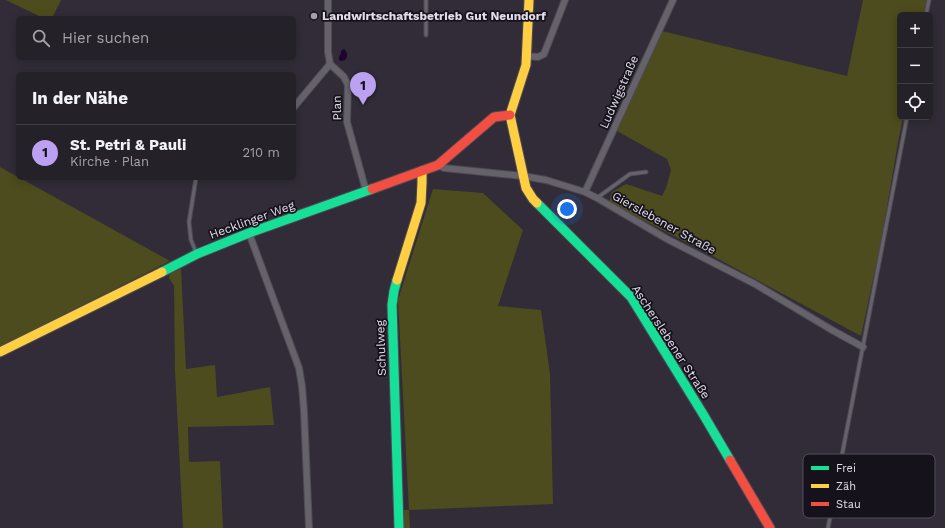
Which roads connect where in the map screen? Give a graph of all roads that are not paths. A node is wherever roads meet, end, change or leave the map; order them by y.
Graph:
1 (426, 0) edge
2 (528, 0) edge
3 (566, 0) edge
4 (673, 0) edge
5 (929, 0) edge
6 (329, 1) edge
7 (927, 12) edge
8 (426, 35) dead end
9 (526, 56) junction
10 (330, 64) junction
11 (296, 105) edge
12 (510, 115) junction
13 (906, 120) edge
14 (438, 165) junction
15 (422, 171) junction
16 (646, 172) dead end
17 (523, 176) junction
18 (196, 180) edge
19 (366, 191) junction
20 (585, 192) junction
21 (597, 198) junction
22 (249, 233) junction
23 (197, 254) junction
24 (863, 347) junction
25 (0, 352) edge
26 (842, 454) edge
27 (830, 518) edge
28 (309, 528) edge
29 (399, 528) edge
30 (770, 528) edge
31 (828, 528) edge

1 - 8 lane
2 - 9 street
3 - 9 street
4 - 20 street, Ludwigstraße
5 - 7 lane
6 - 10 street
9 - 12 street
10 - 11 street
10 - 19 street, Plan
12 - 14 street, Hecklinger Weg
12 - 17 street, Ascherslebener Straße
13 - 24 lane
14 - 15 street, Hecklinger Weg
14 - 17 street, Gierslebener Straße
15 - 19 street, Hecklinger Weg
15 - 29 street, Schulweg
16 - 21 lane
17 - 20 street, Gierslebener Straße
17 - 30 street, Ascherslebener Straße
18 - 23 lane
19 - 22 street, Hecklinger Weg
20 - 21 street, Gierslebener Straße
21 - 24 street, Gierslebener Straße
22 - 23 street, Hecklinger Weg
22 - 28 street
23 - 25 street, Hecklinger Weg
24 - 26 lane
27 - 31 lane

